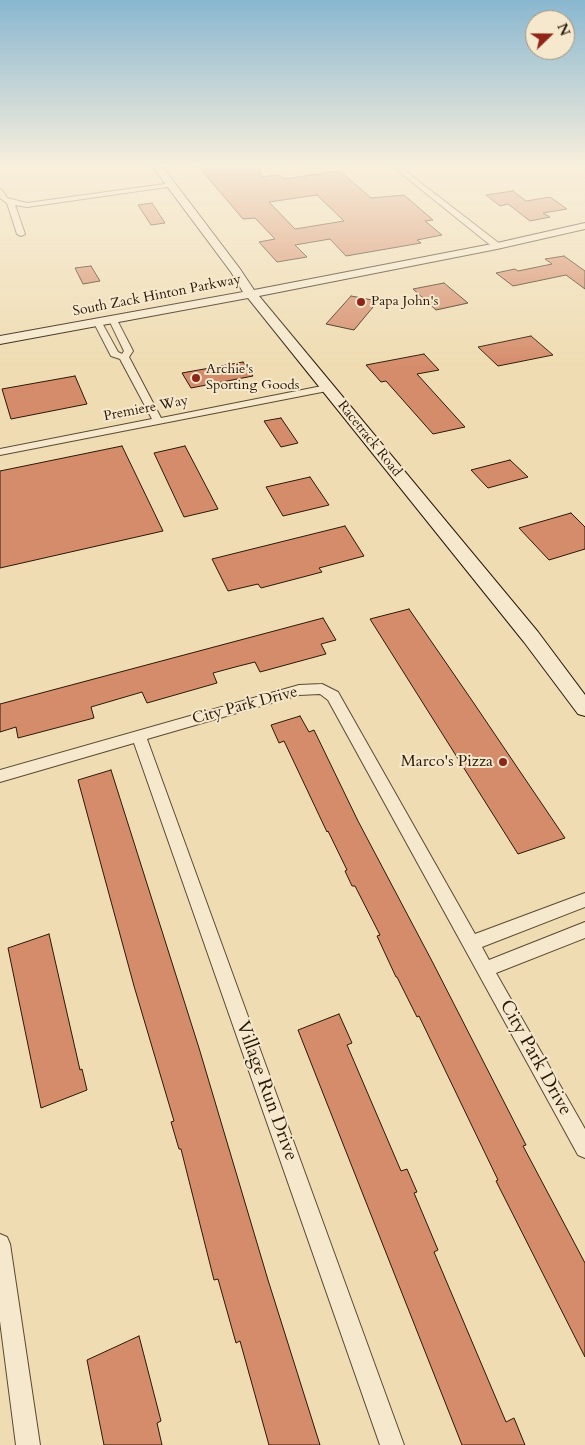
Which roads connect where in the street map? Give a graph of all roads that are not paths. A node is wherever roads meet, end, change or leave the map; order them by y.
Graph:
1 (208, 233) edge
2 (481, 233) edge
3 (552, 233) edge
4 (497, 246) junction
5 (236, 271) junction
6 (316, 280) junction
7 (250, 293) junction
8 (166, 310) junction
9 (265, 311) junction
10 (113, 320) junction
11 (276, 325) junction
12 (101, 327) junction
13 (0, 340) edge
14 (124, 357) junction
15 (327, 388) junction
16 (158, 421) junction
17 (0, 452) edge
18 (585, 709) edge
19 (140, 736) junction
20 (0, 776) edge
21 (585, 900) edge
22 (585, 930) edge
23 (471, 943) junction
24 (485, 969) junction
25 (585, 1148) edge
26 (0, 1244) edge
27 (28, 1445) edge
28 (392, 1445) edge

1 - 5 street, Racetrack Road
2 - 4 street
3 - 4 street, South Zack Hinton Parkway
4 - 6 street, South Zack Hinton Parkway
5 - 6 street
5 - 7 street, Racetrack Road
6 - 7 street, South Zack Hinton Parkway
6 - 11 street
7 - 8 street, South Zack Hinton Parkway
7 - 9 street, Racetrack Road
8 - 9 street
8 - 10 street, South Zack Hinton Parkway
9 - 11 street, Racetrack Road
10 - 12 street, South Zack Hinton Parkway
10 - 14 street
11 - 15 street, Racetrack Road
12 - 13 street, South Zack Hinton Parkway
12 - 14 street
14 - 16 street
15 - 16 street, Premiere Way
15 - 18 street, Racetrack Road
16 - 17 street, Premiere Way
19 - 20 street, City Park Drive
19 - 23 street, City Park Drive
19 - 28 street, Village Run Drive
21 - 23 street
22 - 24 street
23 - 24 street, City Park Drive
24 - 25 street, City Park Drive
26 - 27 street

